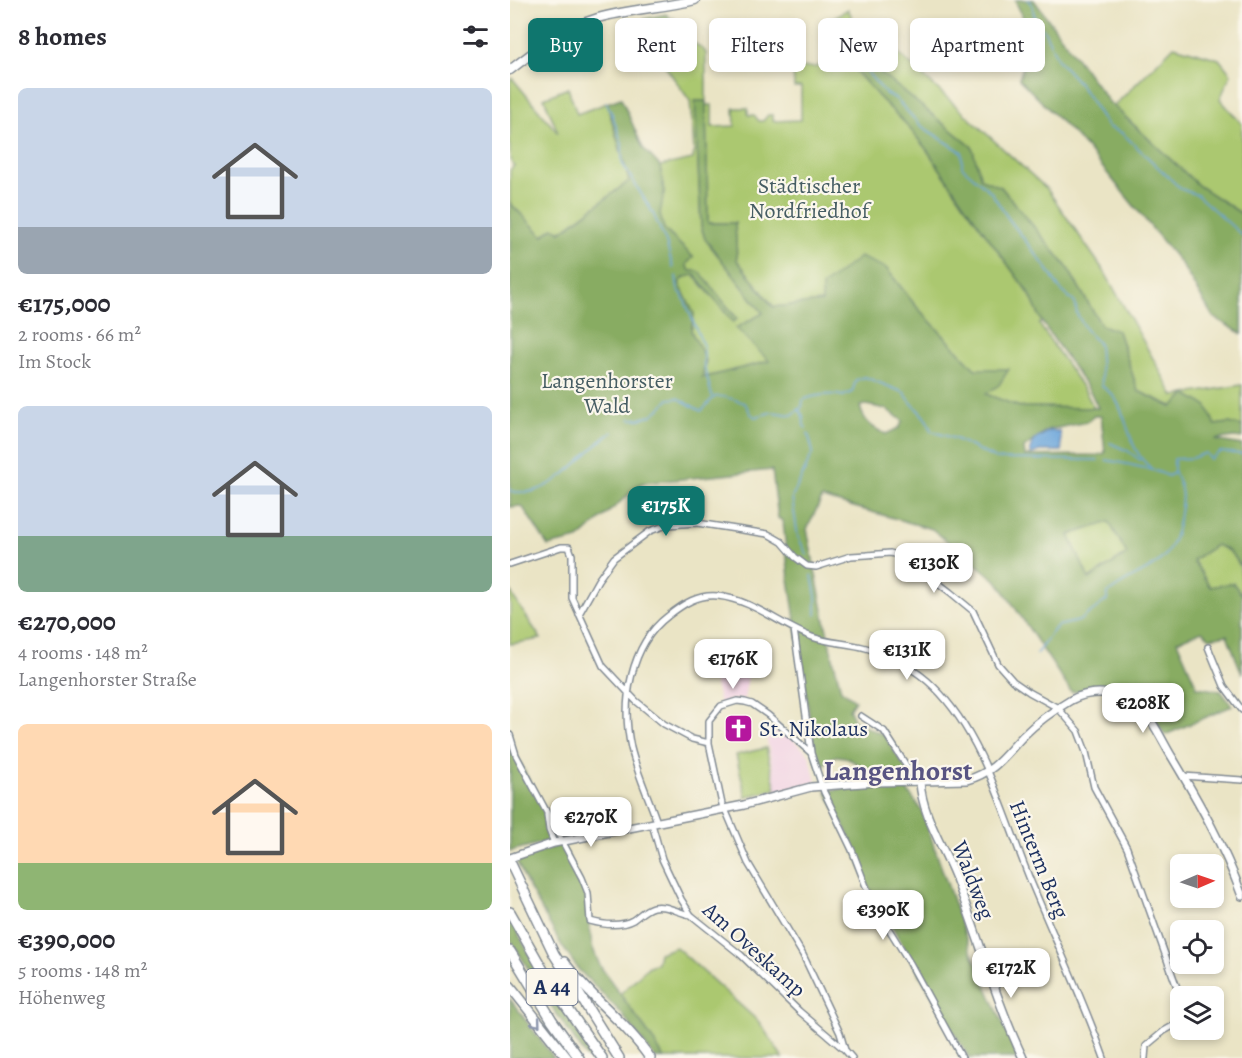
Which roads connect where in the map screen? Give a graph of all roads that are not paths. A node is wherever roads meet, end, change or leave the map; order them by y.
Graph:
1 (695, 0) edge
2 (510, 70) edge
3 (510, 564) edge
4 (579, 614) junction
5 (796, 630) junction
6 (1208, 647) dead end
7 (629, 694) junction
8 (1058, 708) junction
9 (1242, 710) edge
10 (861, 716) dead end
11 (510, 735) edge
12 (709, 743) junction
13 (811, 753) junction
14 (987, 772) junction
15 (1183, 776) junction
16 (1242, 780) edge
17 (916, 782) junction
18 (822, 785) junction
19 (724, 809) junction
20 (546, 811) junction
21 (654, 823) junction
22 (563, 841) junction
23 (554, 843) junction
24 (512, 859) edge
25 (1242, 896) edge
26 (510, 912) edge
27 (691, 915) junction
28 (549, 941) junction
29 (510, 951) edge
30 (510, 986) edge
31 (1176, 986) edge
32 (1170, 1028) edge
33 (845, 1050) junction
34 (567, 1058) edge
35 (579, 1058) edge
36 (602, 1058) edge
37 (619, 1058) edge
38 (650, 1058) edge
39 (852, 1058) edge
40 (962, 1058) edge
41 (1023, 1058) edge
42 (1104, 1058) edge
43 (1145, 1058) edge

1 - 2 main road
3 - 4 street
4 - 7 street
4 - 8 street
5 - 7 street, Am Oveskamp
5 - 13 street
5 - 14 street, Hinterm Berg
6 - 9 street
7 - 12 street
7 - 21 street, Am Oveskamp
8 - 14 street
8 - 15 street
8 - 31 street
10 - 17 street
11 - 20 street
12 - 13 street
12 - 19 street
13 - 18 street
14 - 17 street
14 - 42 street, Hinterm Berg
15 - 16 street
15 - 25 street
17 - 18 street
17 - 41 street, Waldweg
18 - 19 street
18 - 40 street
19 - 21 street
19 - 33 street
20 - 22 street
20 - 23 street
21 - 22 street
21 - 27 street, Am Oveskamp
22 - 23 street
22 - 27 street
23 - 24 street
24 - 28 highway
26 - 36 highway, A 44
27 - 33 street, Am Oveskamp
28 - 37 highway
28 - 38 highway
29 - 35 highway, A 44
30 -> 34 highway
32 - 43 street
33 - 39 street

